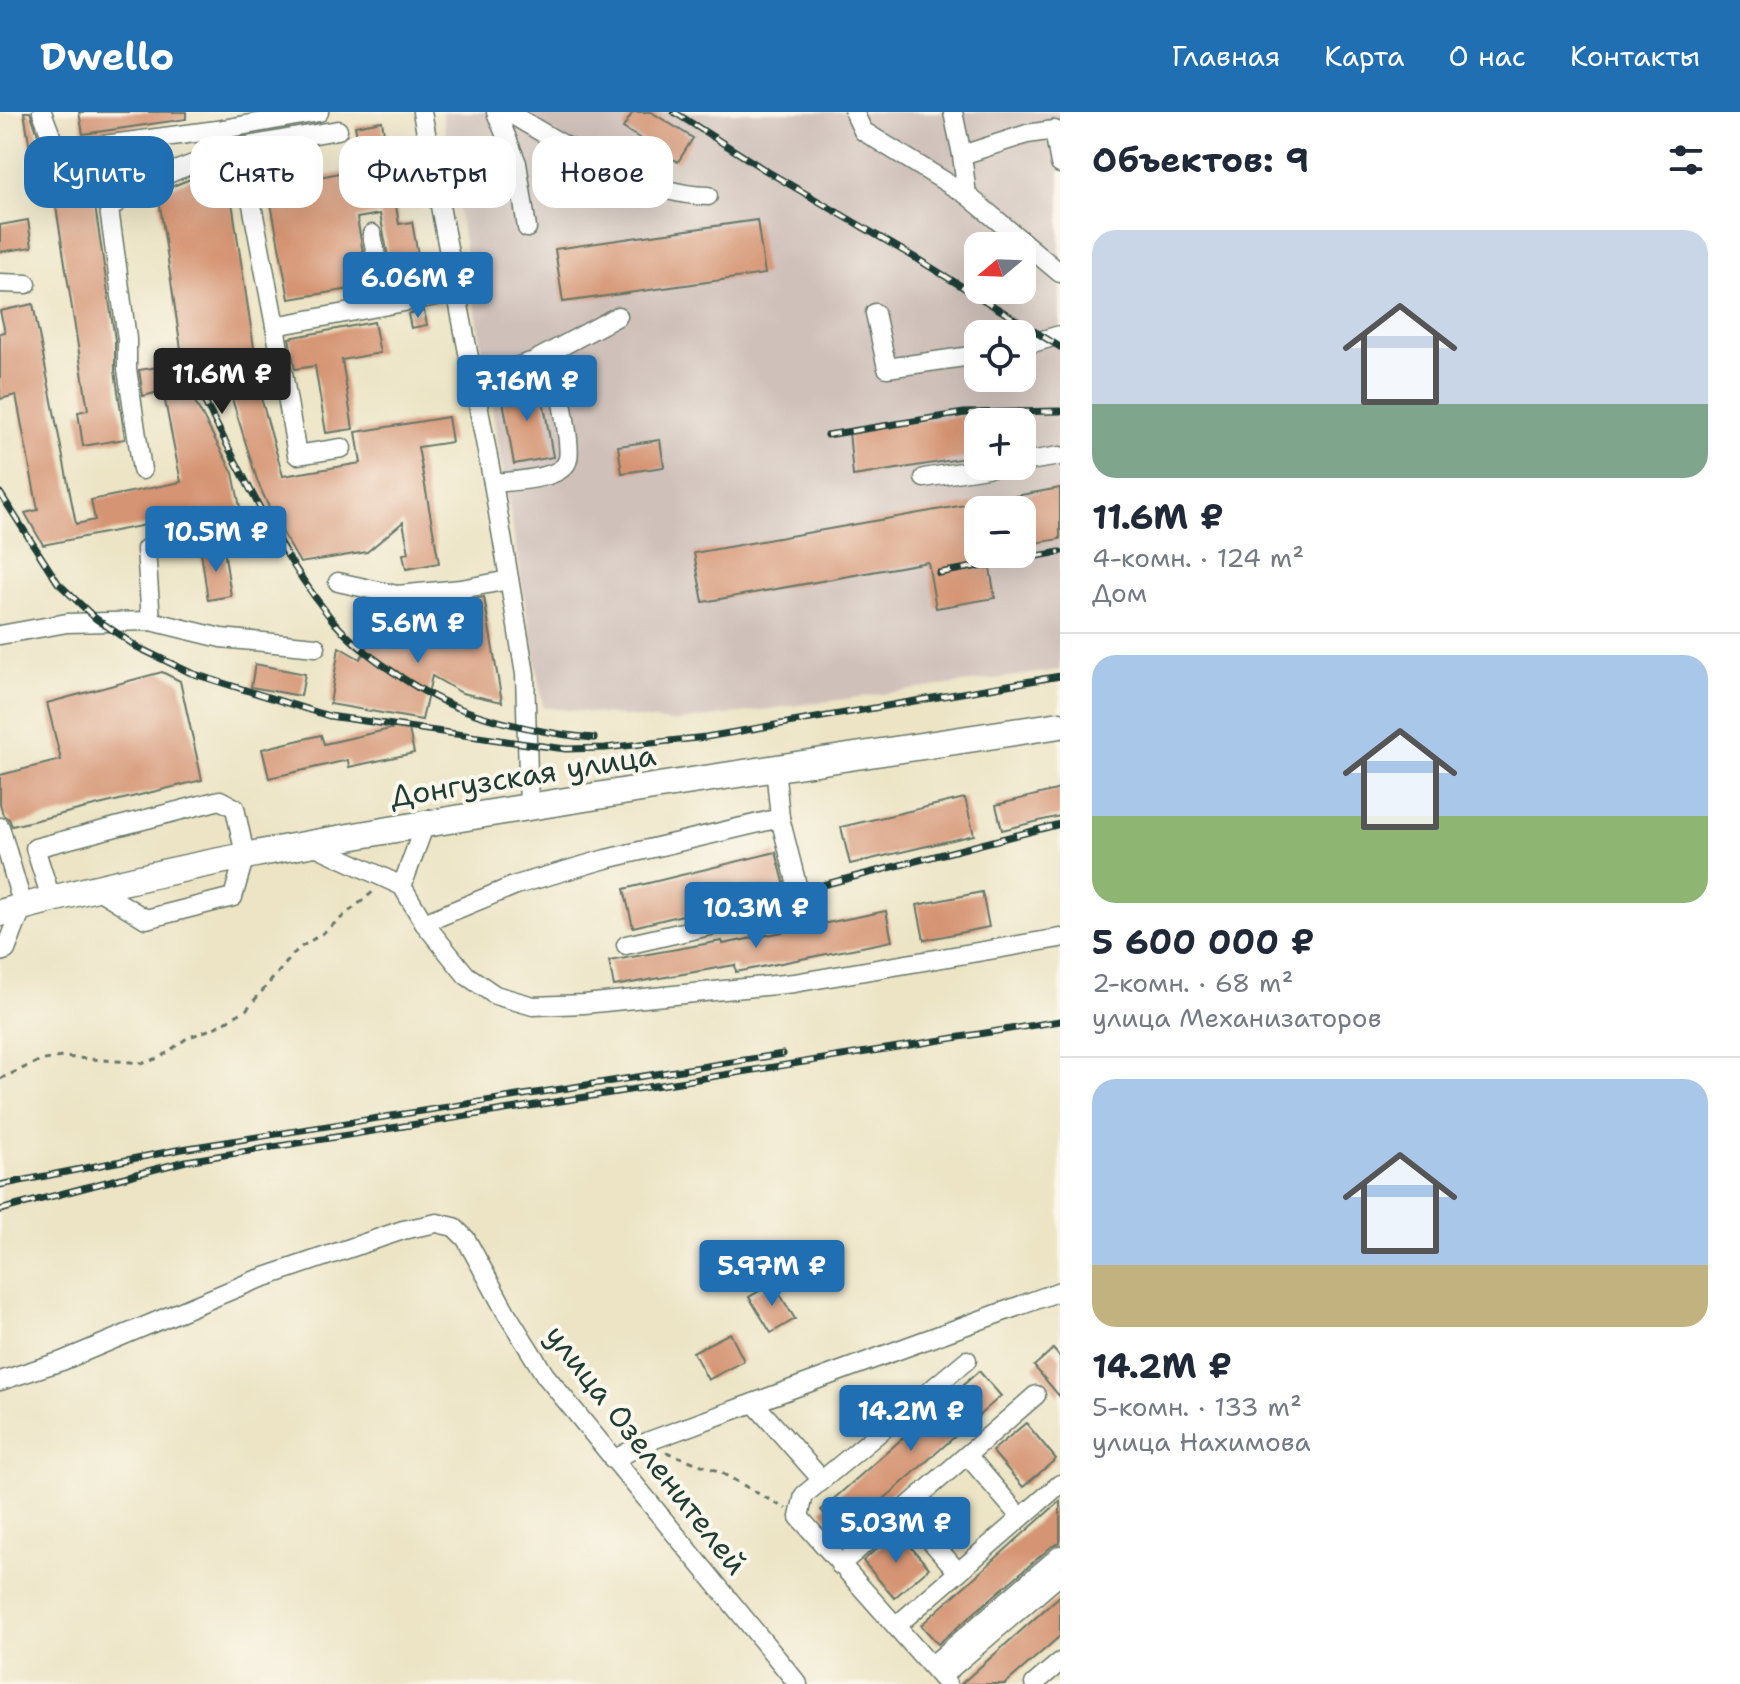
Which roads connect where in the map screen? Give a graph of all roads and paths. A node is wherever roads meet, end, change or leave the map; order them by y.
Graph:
1 (42, 112) edge
2 (319, 112) edge
3 (422, 112) edge
4 (496, 112) edge
5 (508, 112) edge
6 (854, 112) edge
7 (953, 112) edge
8 (338, 130) dead end
9 (1057, 131) edge
10 (304, 136) edge
11 (962, 155) junction
12 (1060, 164) edge
13 (190, 166) edge
14 (967, 195) junction
15 (708, 196) dead end
16 (253, 208) edge
17 (527, 228) dead end
18 (372, 234) dead end
19 (1060, 273) edge
20 (0, 283) edge
21 (27, 284) dead end
22 (458, 292) junction
23 (385, 305) junction
24 (875, 313) dead end
25 (618, 316) dead end
26 (275, 326) junction
27 (1060, 335) edge
28 (1036, 342) edge
29 (964, 357) edge
30 (473, 380) junction
31 (561, 395) dead end
32 (342, 448) dead end
33 (1060, 456) edge
34 (1036, 460) edge
35 (142, 470) dead end
36 (964, 472) edge
37 (924, 478) dead end
38 (493, 483) junction
39 (146, 549) dead end
40 (509, 580) junction
41 (338, 582) dead end
42 (151, 621) junction
43 (0, 635) edge
44 (316, 647) dead end
45 (1060, 725) edge
46 (775, 767) junction
47 (529, 807) junction
48 (780, 818) junction
49 (425, 824) junction
50 (0, 827) edge
51 (311, 844) junction
52 (245, 855) junction
53 (402, 886) junction
54 (95, 888) junction
55 (51, 898) junction
56 (11, 910) edge
57 (424, 923) junction
58 (1060, 938) edge
59 (626, 945) dead end
60 (0, 952) edge
61 (0, 1079) edge
62 (1060, 1291) edge
63 (967, 1360) dead end
64 (0, 1381) edge
65 (1036, 1395) dead end
66 (754, 1403) junction
67 (649, 1441) junction
68 (967, 1455) junction
69 (613, 1460) junction
70 (822, 1480) junction
71 (1060, 1484) edge
72 (904, 1510) junction
73 (799, 1517) junction
74 (1021, 1518) junction
75 (1060, 1555) edge
76 (840, 1565) junction
77 (958, 1572) junction
78 (1060, 1575) edge
79 (896, 1626) junction
80 (940, 1676) edge
81 (798, 1684) edge

1 - 2 street
3 - 22 street
4 - 17 street
5 - 15 street
6 - 14 street
7 - 11 street
8 - 10 street
9 - 11 street
9 - 12 street
11 - 14 street
13 - 35 street
14 - 19 street
16 - 26 street
18 - 23 street
20 - 21 street
22 - 23 street
22 - 30 street
23 - 26 street
24 - 29 street
25 - 30 street
26 - 32 street
27 - 28 street
30 - 38 street
31 - 38 street
33 - 34 street
36 - 37 street
38 - 40 street
39 - 42 street
40 - 41 street
40 - 47 street
42 - 43 street
42 - 44 street
45 - 46 highway, Донгузская улица
46 - 47 highway, Донгузская улица
46 - 48 street
47 - 49 highway, Донгузская улица
48 - 57 street
48 - 59 street
49 - 51 highway, Донгузская улица
49 - 53 street
50 - 56 street
51 - 52 highway, Донгузская улица
51 - 53 street
52 - 54 highway, Донгузская улица
52 - 54 street
52 - 55 street
53 - 57 street
53 - 61 path
54 - 55 highway, Донгузская улица
55 - 56 highway, Донгузская улица
56 - 60 street
57 - 58 street
62 - 66 street
63 - 70 street
64 - 69 street, улица Озеленителей
65 - 68 street
66 - 67 street
66 - 70 street
67 - 69 street
67 - 73 path
68 - 72 street
68 - 74 street
69 - 81 street, улица Озеленителей
70 - 73 street
71 - 74 street
72 - 76 street
72 - 77 street
73 - 76 street
74 - 77 street
75 - 80 street
76 - 79 street
77 - 79 street
78 - 80 street
79 - 80 street

